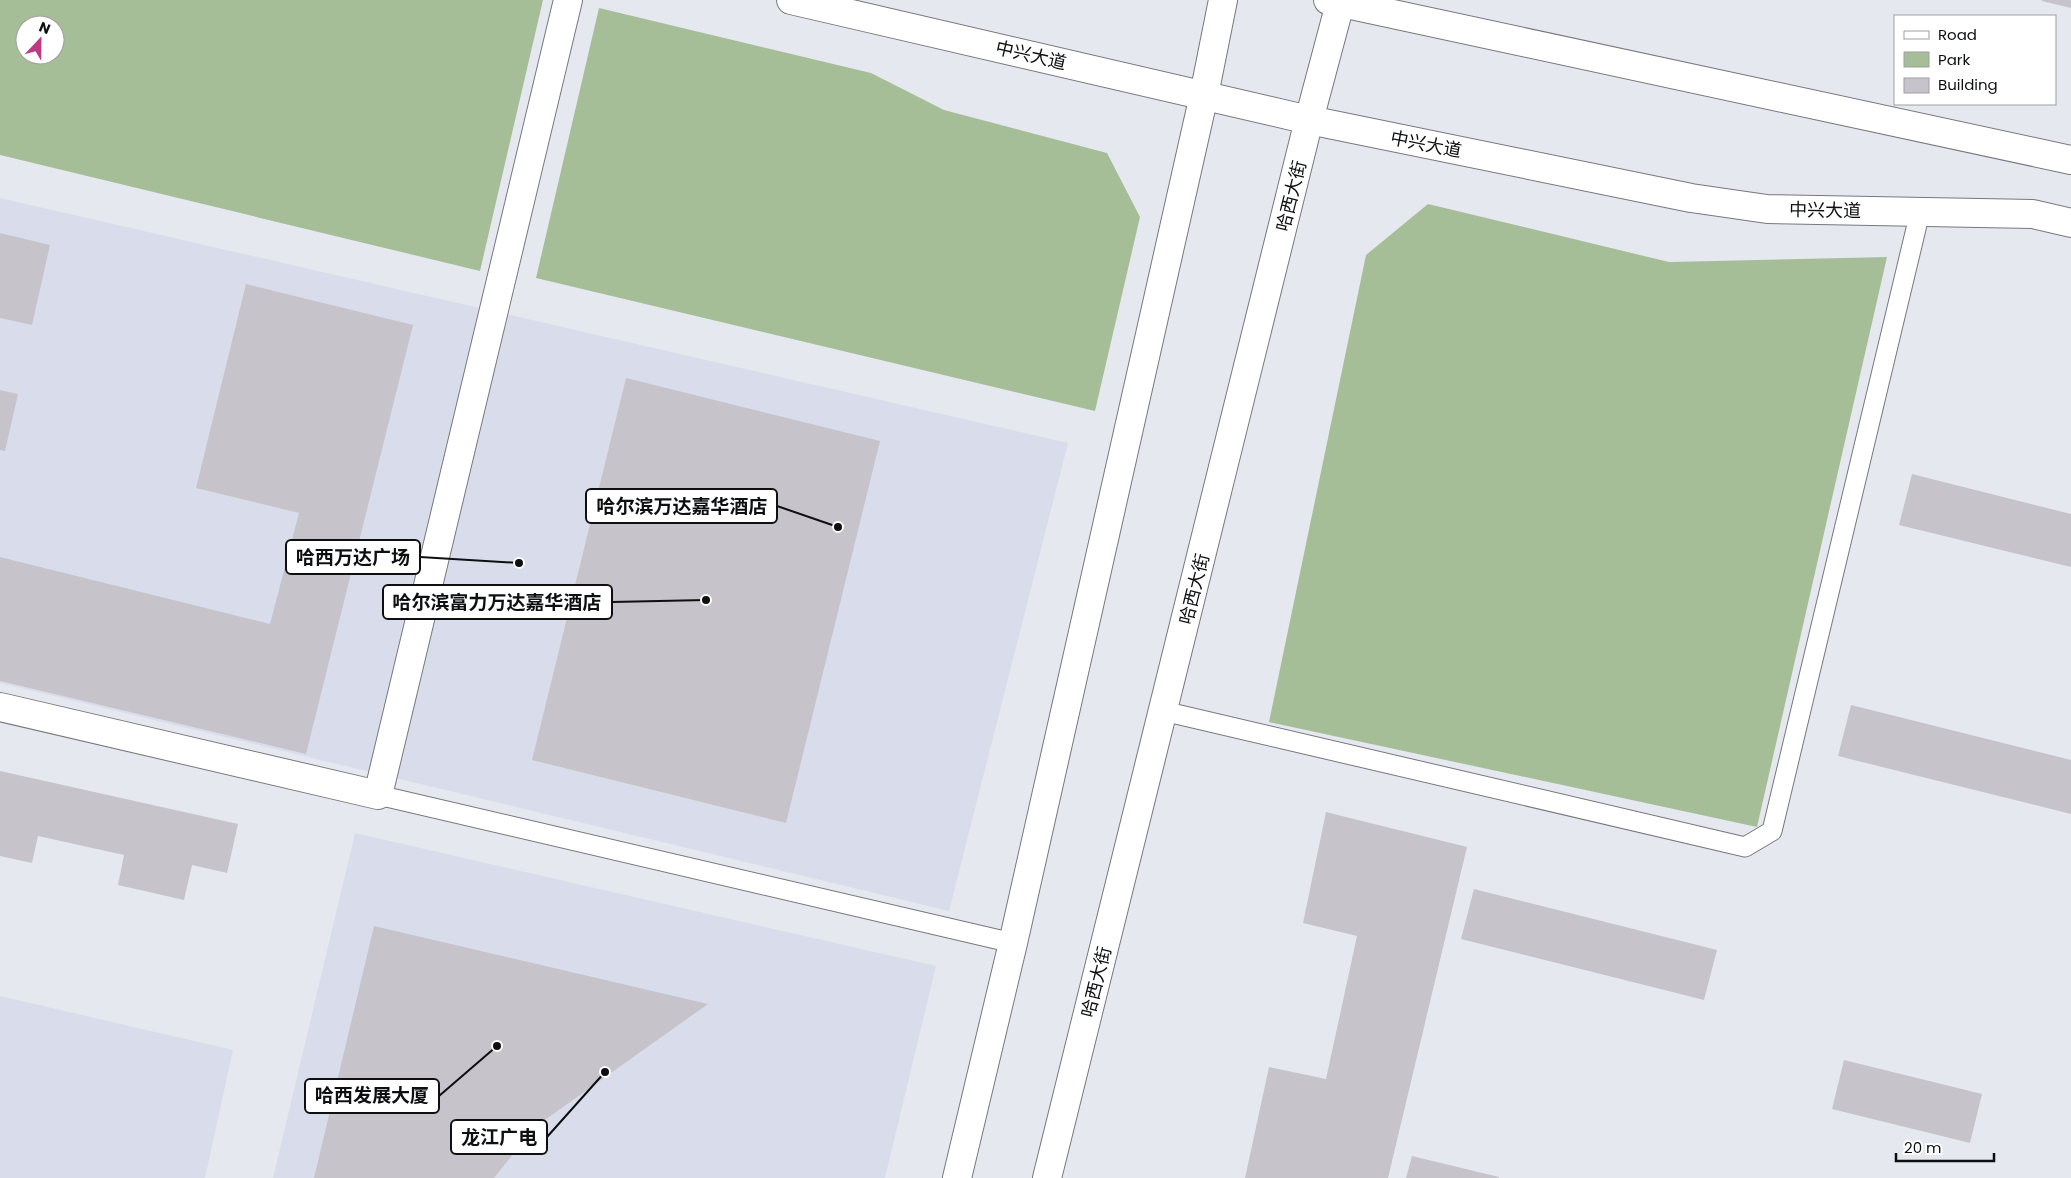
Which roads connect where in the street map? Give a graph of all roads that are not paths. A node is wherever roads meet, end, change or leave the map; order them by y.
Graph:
1 (568, 0) edge
2 (791, 0) edge
3 (1223, 0) edge
4 (1337, 1) edge
5 (1204, 95) junction
6 (1310, 120) junction
7 (2071, 160) edge
8 (1920, 212) junction
9 (2071, 223) edge
10 (0, 707) edge
11 (1163, 711) junction
12 (378, 795) junction
13 (1013, 943) junction
14 (957, 1178) edge
15 (1047, 1178) edge

1 - 12 main road
2 - 5 main road, 中兴大道
3 - 5 main road
4 - 6 main road, 哈西大街
4 - 7 main road
5 - 6 main road, 中兴大道
5 - 13 main road
6 - 8 main road, 中兴大道
6 - 11 main road, 哈西大街
8 - 9 main road, 中兴大道
8 - 11 lane
10 - 12 main road
11 - 15 main road, 哈西大街
12 - 13 lane
13 - 14 main road

